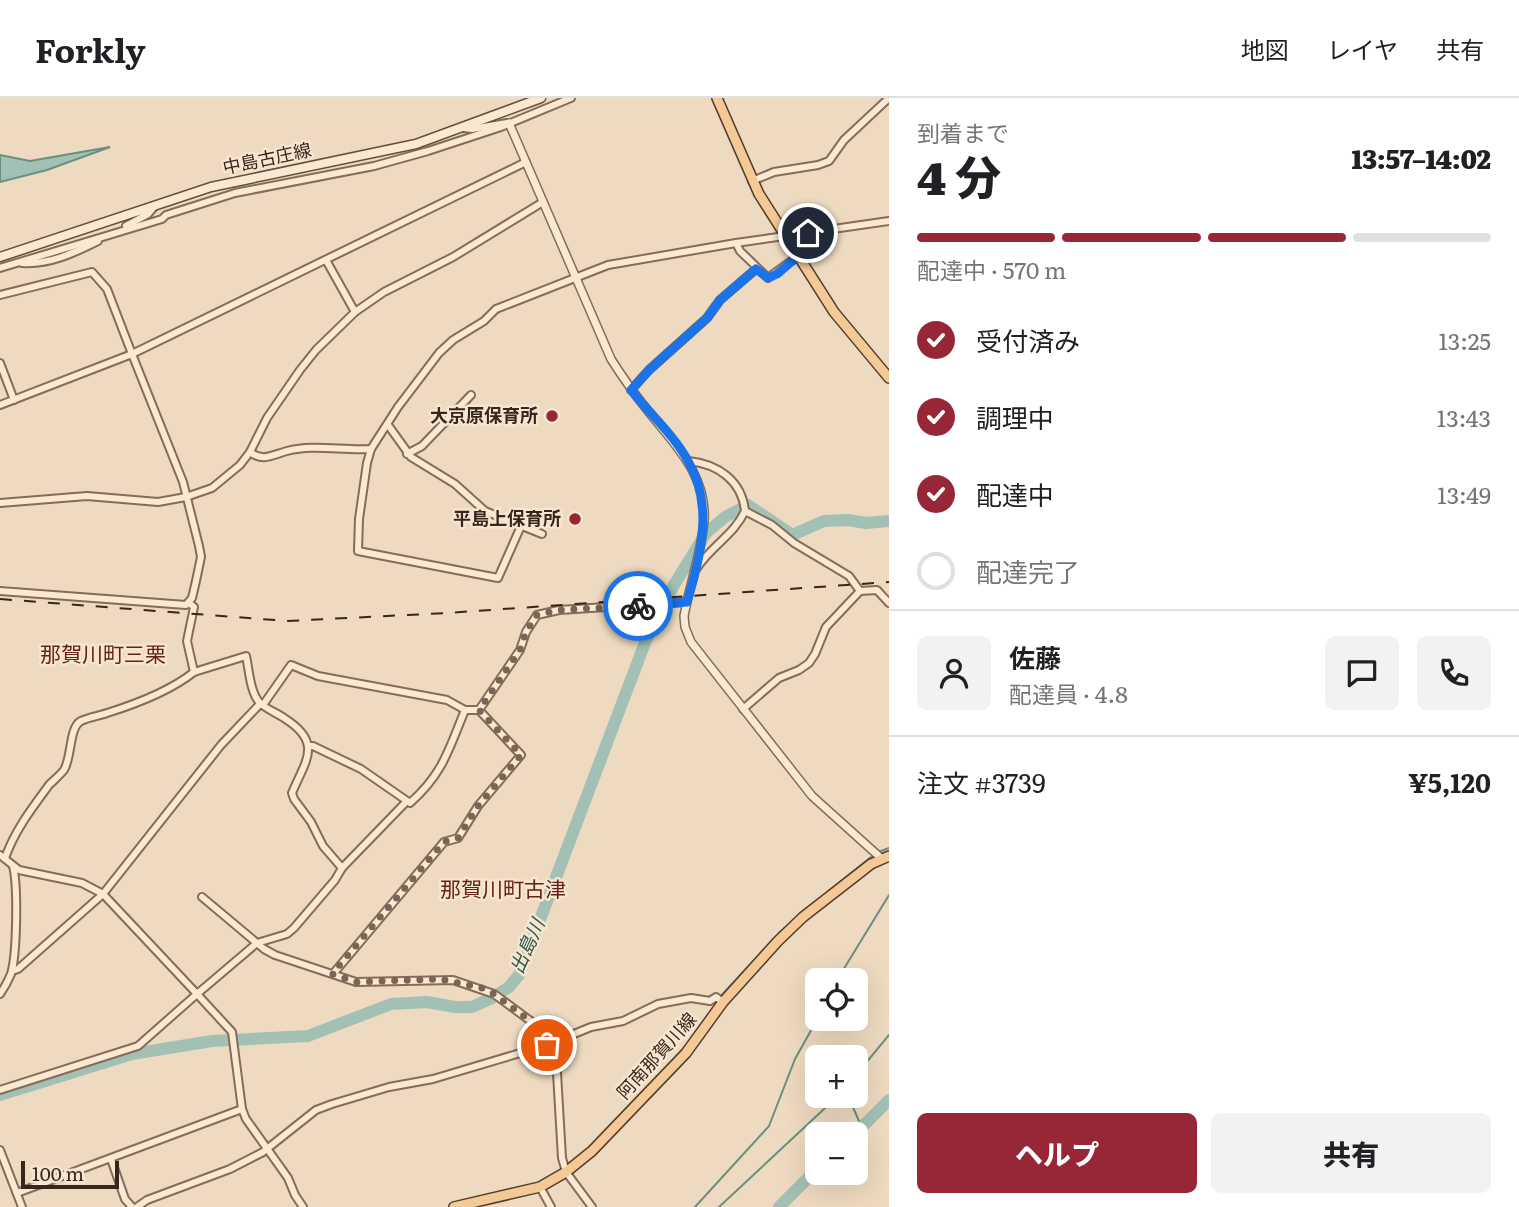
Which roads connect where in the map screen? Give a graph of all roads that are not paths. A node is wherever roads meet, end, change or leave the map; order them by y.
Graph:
1 (541, 98) edge
2 (570, 98) edge
3 (717, 98) edge
4 (889, 99) edge
5 (509, 123) junction
6 (463, 128) junction
7 (526, 162) junction
8 (752, 181) junction
9 (543, 202) junction
10 (155, 206) junction
11 (889, 221) edge
12 (116, 232) junction
13 (786, 236) junction
14 (736, 243) junction
15 (798, 256) junction
16 (0, 257) edge
17 (326, 260) junction
18 (0, 268) edge
19 (756, 269) junction
20 (576, 277) junction
21 (0, 295) edge
22 (355, 312) junction
23 (132, 354) junction
24 (0, 363) edge
25 (889, 378) edge
26 (631, 390) junction
27 (471, 395) dead end
28 (14, 400) junction
29 (0, 405) edge
30 (388, 425) junction
31 (371, 449) junction
32 (250, 452) junction
33 (407, 454) junction
34 (689, 461) junction
35 (186, 497) junction
36 (0, 503) edge
37 (746, 511) junction
38 (521, 526) junction
39 (542, 534) dead end
40 (695, 570) junction
41 (0, 591) edge
42 (860, 591) junction
43 (687, 602) junction
44 (189, 603) junction
45 (889, 603) edge
46 (194, 672) junction
47 (262, 705) junction
48 (743, 709) junction
49 (465, 710) junction
50 (479, 710) junction
51 (308, 746) junction
52 (406, 802) junction
53 (3, 856) edge
54 (886, 857) edge
55 (13, 866) junction
56 (342, 868) junction
57 (103, 894) junction
58 (202, 897) dead end
59 (257, 943) junction
60 (12, 971) junction
61 (332, 974) junction
62 (0, 994) edge
63 (197, 994) junction
64 (721, 1000) junction
65 (548, 1046) junction
66 (0, 1090) edge
67 (243, 1109) junction
68 (269, 1151) junction
69 (1, 1154) edge
70 (111, 1158) junction
71 (566, 1172) junction
72 (540, 1187) junction
73 (16, 1193) junction
74 (22, 1207) edge
75 (134, 1207) edge
76 (303, 1207) edge
77 (454, 1207) edge
78 (551, 1207) edge
79 (592, 1207) edge

1 - 6 main road, 中島古庄線
2 - 5 street
3 - 8 main road
4 - 8 street
5 - 6 street
5 - 7 street
5 - 12 street
6 - 10 main road, 中島古庄線
7 - 9 street
7 - 17 street
8 - 13 main road
9 - 20 street
9 - 22 street
10 - 12 street
10 - 16 main road, 中島古庄線
11 - 13 street
12 - 18 street
13 - 14 street
13 - 15 main road
14 - 19 street
14 - 20 street
15 - 19 street
15 - 25 main road
17 - 22 street
17 - 23 street
19 - 26 street
20 - 26 street
20 - 30 street
21 - 23 street
22 - 32 street
23 - 28 street
23 - 35 street
24 - 28 street
26 - 34 street
27 - 33 street
28 - 29 street
30 - 31 street
30 - 33 street
31 - 32 street
31 - 38 street
32 - 35 street
33 - 38 street
34 - 37 street
34 - 40 street
35 - 36 street
35 - 44 street
37 - 40 street
37 - 42 street
38 - 39 street
40 - 43 street
41 - 44 street
42 - 45 street
42 - 48 street
43 - 48 street
43 - 50 street
44 - 46 street
46 - 47 street
46 - 53 street
47 - 49 street
47 - 51 street
47 - 57 street
48 - 54 street
49 - 50 street
49 - 52 street
50 - 61 street
51 - 52 street
51 - 56 street
52 - 56 street
53 - 55 street
54 - 64 main road, 阿南那賀川線
55 - 57 street
55 - 60 street
56 - 59 street
57 - 60 street
57 - 63 street
58 - 59 street
59 - 61 street
59 - 63 street
60 - 62 street
61 - 65 street
63 - 66 street
63 - 67 street
64 - 65 street
64 - 71 main road, 阿南那賀川線
65 - 68 street
65 - 71 street
67 - 68 street
67 - 70 street
68 - 75 street
68 - 76 street
69 - 73 street
70 - 73 street
70 - 75 street
71 - 72 main road, 阿南那賀川線
71 - 79 street
72 - 77 main road, 阿南那賀川線
72 - 78 street
73 - 74 street

